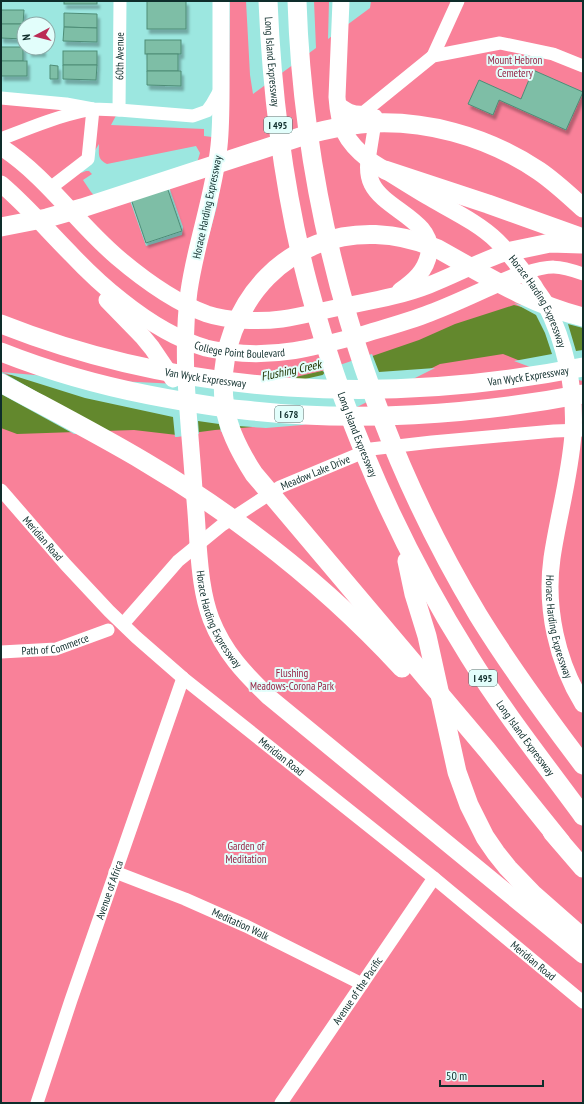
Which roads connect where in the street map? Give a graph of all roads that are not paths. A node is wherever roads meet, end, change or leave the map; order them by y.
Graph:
1 (120, 1) edge
2 (221, 1) edge
3 (268, 1) edge
4 (297, 1) edge
5 (341, 1) edge
6 (458, 1) edge
7 (433, 56) junction
8 (583, 66) edge
9 (221, 88) junction
10 (1, 98) edge
11 (379, 100) junction
12 (337, 102) junction
13 (93, 109) junction
14 (119, 110) junction
15 (1, 139) edge
16 (1, 147) edge
17 (369, 160) junction
18 (385, 170) junction
19 (1, 184) edge
20 (49, 189) junction
21 (583, 208) edge
22 (1, 227) edge
23 (583, 238) edge
24 (583, 244) edge
25 (507, 252) junction
26 (72, 255) junction
27 (524, 273) junction
28 (583, 274) edge
29 (392, 296) junction
30 (187, 305) junction
31 (583, 317) edge
32 (1, 324) edge
33 (185, 340) junction
34 (1, 352) edge
35 (583, 367) edge
36 (1, 383) edge
37 (181, 383) junction
38 (583, 394) edge
39 (583, 430) edge
40 (1, 490) edge
41 (400, 530) junction
42 (123, 624) junction
43 (108, 630) dead end
44 (1, 652) edge
45 (183, 678) junction
46 (583, 704) edge
47 (582, 763) edge
48 (583, 816) edge
49 (561, 842) junction
50 (583, 868) edge
51 (115, 872) junction
52 (434, 878) junction
53 (583, 938) edge
54 (583, 955) edge
55 (362, 984) junction
56 (583, 1002) edge
57 (37, 1103) edge
58 (281, 1103) edge

1 - 14 street, 60th Avenue
2 - 9 main road, Horace Harding Expressway
3 - 41 highway, Long Island Expressway / I 495
4 - 47 highway, I 495
5 - 12 main road, Horace Harding Expressway
6 - 7 street
7 - 8 street
7 - 11 street
9 - 14 street
9 - 30 main road, Horace Harding Expressway
10 - 13 street
11 - 12 street
11 - 17 street
12 - 17 main road, Horace Harding Expressway
13 - 14 street
13 - 15 street
13 - 20 street
16 - 20 main road
17 - 18 main road, Horace Harding Expressway
17 - 29 main road
18 - 23 highway
18 - 25 main road, Horace Harding Expressway
19 - 26 main road, College Point Boulevard
20 - 30 main road
21 - 22 highway
24 - 25 highway
25 - 27 main road, Horace Harding Expressway
25 - 29 main road
26 - 33 main road, College Point Boulevard
26 - 37 main road, Horace Harding Expressway
27 - 28 street
27 - 33 main road, College Point Boulevard
27 - 46 main road, Horace Harding Expressway
29 - 30 main road
30 - 33 main road, Horace Harding Expressway
31 - 49 highway
32 - 35 highway, Van Wyck Expressway
33 - 37 main road, Horace Harding Expressway
34 - 38 highway, I 678
36 - 49 highway
37 - 54 main road, Horace Harding Expressway
39 - 42 street, Meadow Lake Drive
40 - 42 street, Meridian Road
41 - 48 highway, Long Island Expressway / I 495
41 - 53 highway
42 - 45 street, Meridian Road
43 - 44 street, Path of Commerce
45 - 51 street, Avenue of Africa
45 - 52 street, Meridian Road
49 - 50 highway
51 - 55 street, Meditation Walk
51 - 57 street, Avenue of Africa
52 - 55 street, Avenue of the Pacific
52 - 56 street, Meridian Road
55 - 58 street, Avenue of the Pacific

